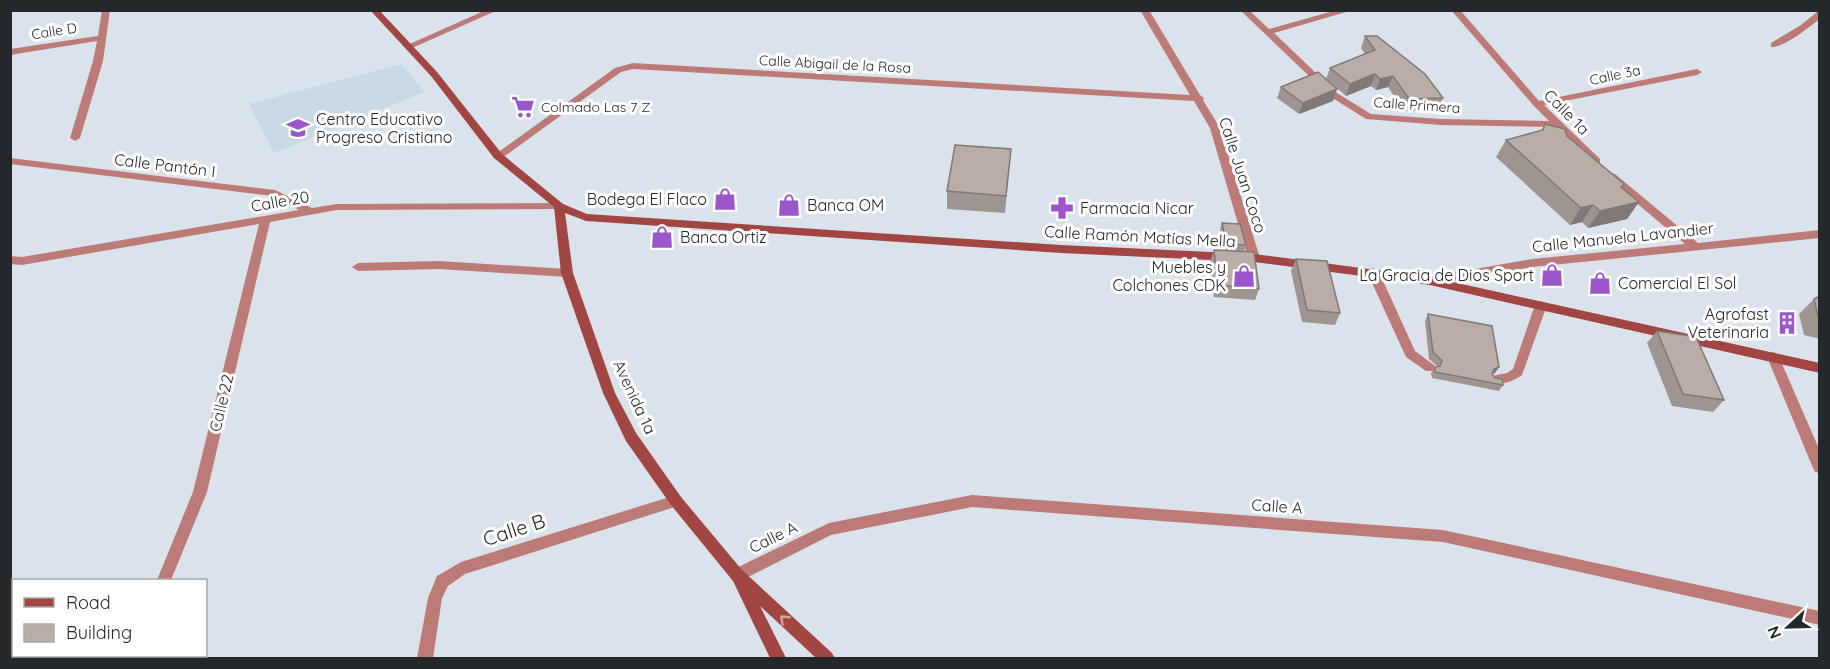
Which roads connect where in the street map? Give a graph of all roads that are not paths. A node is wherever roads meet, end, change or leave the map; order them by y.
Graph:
1 (106, 10) edge
2 (374, 10) edge
3 (494, 10) edge
4 (1144, 10) edge
5 (1244, 10) edge
6 (1349, 10) edge
7 (1455, 10) edge
8 (1820, 14) edge
9 (1268, 32) junction
10 (102, 38) junction
11 (1774, 45) dead end
12 (409, 46) junction
13 (10, 52) edge
14 (1697, 72) dead end
15 (1199, 98) junction
16 (1537, 104) junction
17 (1556, 124) junction
18 (75, 138) dead end
19 (498, 156) junction
20 (10, 161) edge
21 (559, 206) junction
22 (312, 212) junction
23 (265, 221) junction
24 (1820, 234) edge
25 (1695, 246) junction
26 (1254, 258) junction
27 (10, 260) edge
28 (358, 267) dead end
29 (1373, 272) junction
30 (567, 273) junction
31 (1430, 281) junction
32 (1541, 305) junction
33 (1773, 357) junction
34 (1430, 368) dead end
35 (1820, 368) edge
36 (1496, 379) edge
37 (1820, 468) edge
38 (676, 501) junction
39 (737, 575) junction
40 (164, 579) edge
41 (1820, 618) edge
42 (425, 658) edge
43 (778, 658) edge
44 (827, 658) edge

1 - 10 street
2 - 12 main road, Calle Ramón Matías Mella
3 - 12 street
4 - 15 street, Calle Juan Coco
5 - 9 street, Calle Primera
6 - 9 street
7 - 16 street, Calle 1a
8 - 11 street
9 - 17 street, Calle Primera
10 - 13 street, Calle D
10 - 18 street
12 - 19 main road, Calle Ramón Matías Mella
14 - 16 street, Calle 3a
15 - 19 street, Calle Abigail de la Rosa
15 - 26 street, Calle Juan Coco
16 - 17 street, Calle 1a
17 - 25 street, Calle 1a
19 - 21 main road, Calle Ramón Matías Mella
20 - 22 street, Calle Pantón I
21 - 22 street, Calle 20
21 - 26 main road, Calle Ramón Matías Mella
21 - 30 main road, Avenida 1a
22 - 23 street, Calle 20
23 - 27 street, Calle 20
23 - 40 street, Calle 22
24 - 25 street, Calle Manuela Lavandier
25 - 31 street, Calle Manuela Lavandier
26 - 29 main road, Calle Ramón Matías Mella
28 - 30 street
29 - 31 main road, Calle Ramón Matías Mella
29 - 34 street
30 - 38 main road, Avenida 1a
31 - 32 main road, Calle Ramón Matías Mella
32 - 33 main road, Calle Ramón Matías Mella
32 - 36 street
33 - 35 main road, Calle Ramón Matías Mella
33 - 37 street
38 - 39 main road, Avenida 1a
38 - 42 street, Calle B
39 - 41 street, Calle A
39 - 43 main road, Avenida 1a
44 -> 39 main road, Avenida 1a

